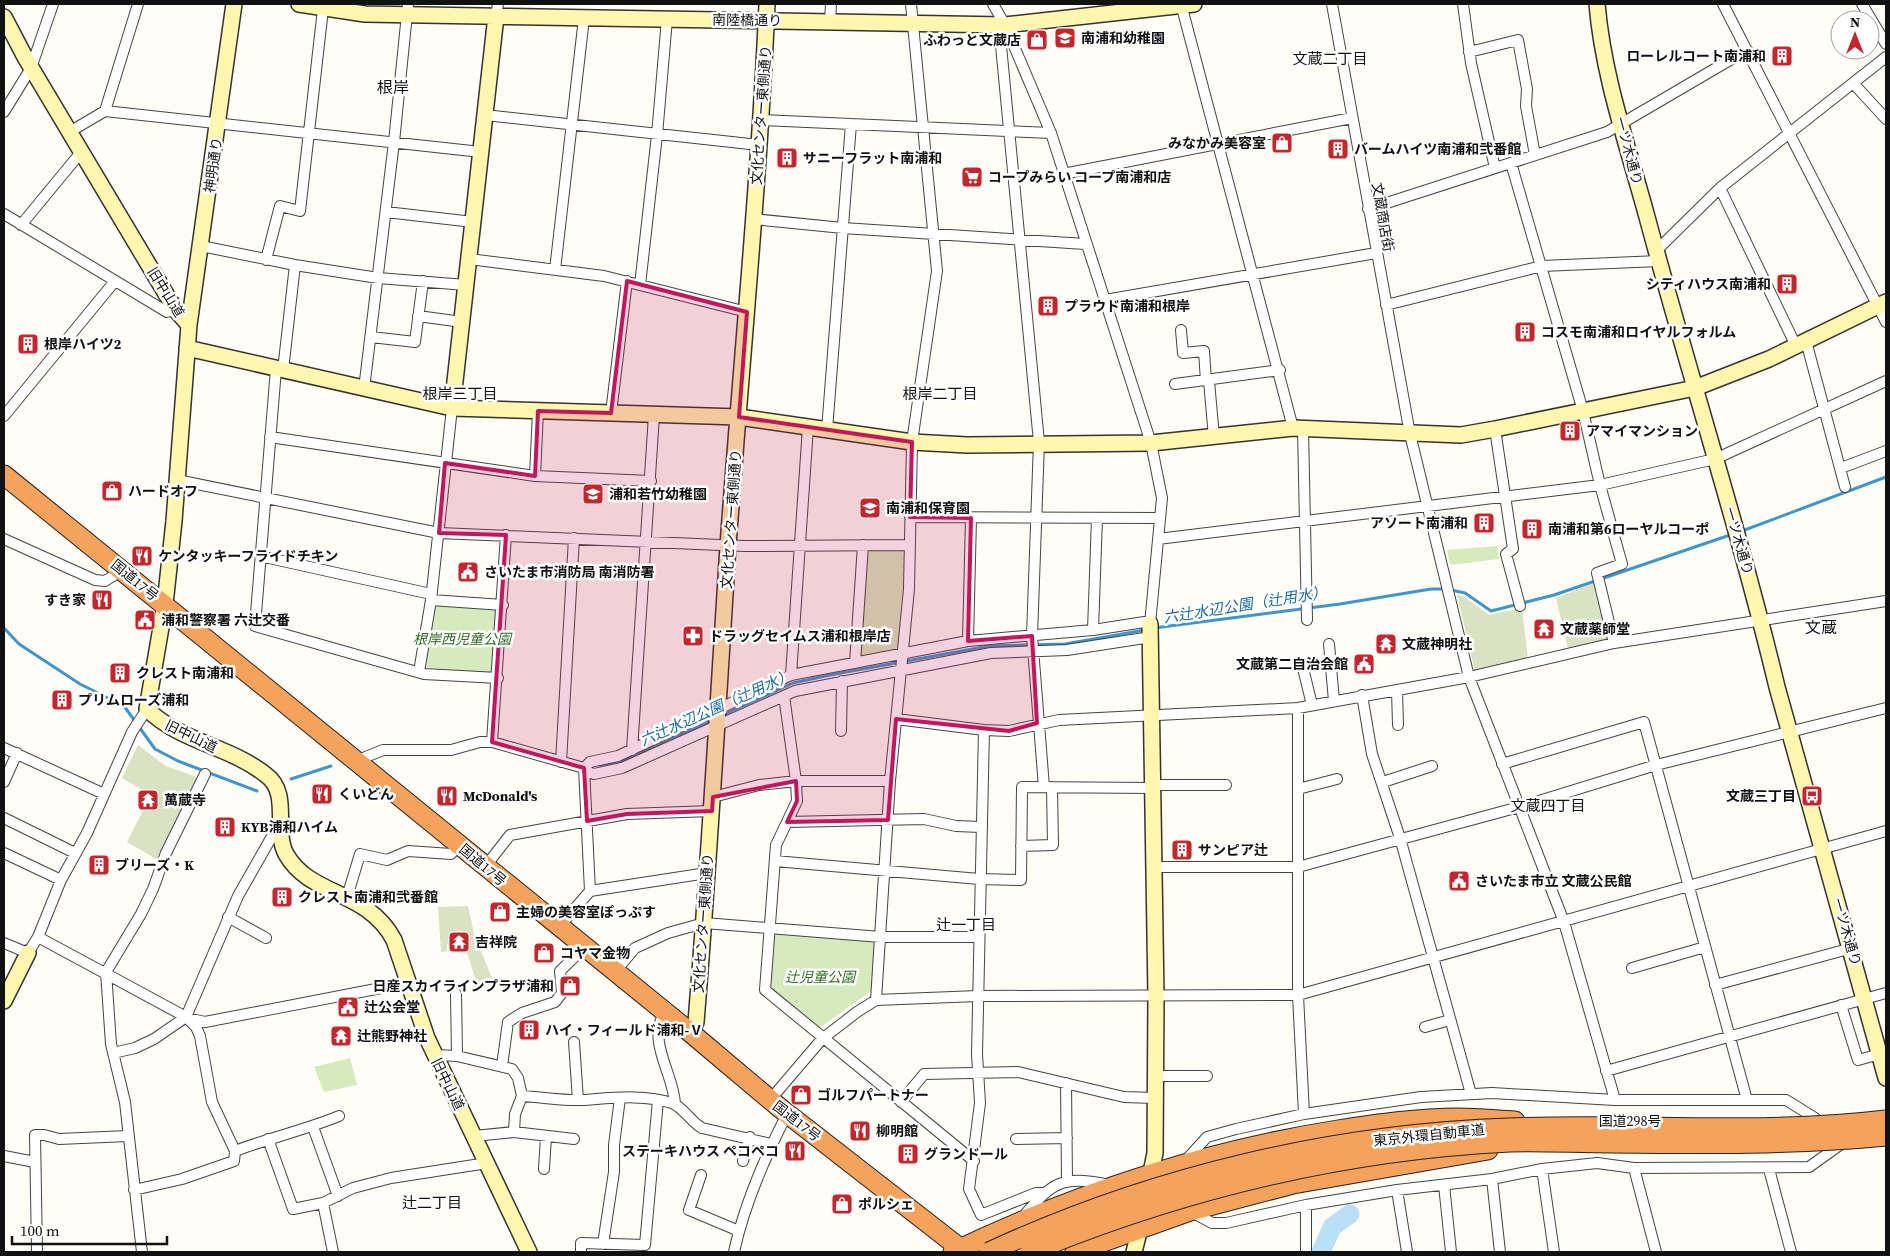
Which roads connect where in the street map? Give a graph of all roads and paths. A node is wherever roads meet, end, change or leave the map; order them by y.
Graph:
1 (53, 4) edge
2 (138, 4) edge
3 (234, 4) edge
4 (299, 4) edge
5 (767, 4) edge
6 (831, 4) edge
7 (912, 4) edge
8 (993, 4) edge
9 (1185, 4) edge
10 (1332, 4) edge
11 (1463, 4) edge
12 (1597, 4) edge
13 (1723, 4) edge
14 (1867, 6) edge
15 (323, 9) junction
16 (408, 9) edge
17 (497, 10) edge
18 (4, 17) edge
19 (584, 18) junction
20 (667, 18) junction
21 (767, 21) junction
22 (830, 22) junction
23 (913, 23) junction
24 (1002, 25) junction
25 (1886, 44) edge
26 (1747, 50) junction
27 (1470, 52) junction
28 (1886, 57) edge
29 (31, 68) junction
30 (1853, 83) junction
31 (5, 105) edge
32 (105, 111) junction
33 (485, 115) junction
34 (1352, 118) junction
35 (1886, 119) edge
36 (761, 120) junction
37 (219, 122) junction
38 (1622, 123) junction
39 (851, 124) junction
40 (571, 125) junction
41 (923, 127) junction
42 (71, 131) junction
43 (1009, 131) junction
44 (309, 132) junction
45 (1051, 133) junction
46 (1789, 134) junction
47 (657, 135) junction
48 (394, 142) junction
49 (1217, 143) junction
50 (759, 145) junction
51 (82, 151) junction
52 (481, 152) junction
53 (1535, 155) junction
54 (1511, 163) junction
55 (1495, 168) junction
56 (1063, 174) junction
57 (1720, 188) junction
58 (1368, 209) junction
59 (386, 212) junction
60 (4, 214) edge
61 (753, 219) junction
62 (473, 222) junction
63 (21, 225) junction
64 (843, 228) junction
65 (932, 234) junction
66 (1021, 241) junction
67 (1085, 244) junction
68 (201, 246) junction
69 (1376, 253) junction
70 (1657, 256) junction
71 (469, 259) junction
72 (266, 260) junction
73 (294, 265) junction
74 (1542, 266) junction
75 (555, 270) junction
76 (1252, 276) junction
77 (378, 278) junction
78 (115, 280) junction
79 (423, 281) junction
80 (627, 281) junction
81 (466, 285) junction
82 (640, 285) junction
83 (1105, 300) junction
84 (1386, 305) junction
85 (1882, 305) edge
86 (175, 309) junction
87 (747, 312) junction
88 (418, 316) junction
89 (462, 322) junction
90 (1886, 322) edge
91 (189, 325) junction
92 (1181, 330) dead end
93 (371, 337) junction
94 (1801, 344) junction
95 (187, 348) junction
96 (280, 369) junction
97 (1280, 370) junction
98 (1208, 381) junction
99 (1886, 381) edge
100 (1175, 384) dead end
101 (1695, 388) junction
102 (364, 389) junction
103 (452, 408) junction
104 (1825, 409) junction
105 (538, 411) junction
106 (1583, 411) junction
107 (611, 413) junction
108 (654, 415) junction
109 (4, 416) edge
110 (739, 417) junction
111 (808, 428) junction
112 (1298, 428) junction
113 (1496, 429) junction
114 (827, 430) junction
115 (1410, 434) junction
116 (270, 437) junction
117 (1214, 437) junction
118 (912, 442) junction
119 (1151, 443) junction
120 (1038, 446) junction
121 (1886, 451) edge
122 (1715, 459) junction
123 (445, 463) junction
124 (1841, 468) junction
125 (4, 475) edge
126 (535, 476) junction
127 (177, 480) junction
128 (651, 481) junction
129 (1600, 485) junction
130 (1845, 487) dead end
131 (265, 496) junction
132 (1505, 496) junction
133 (1427, 506) junction
134 (910, 517) junction
135 (971, 518) junction
136 (1097, 518) junction
137 (1160, 518) junction
138 (1036, 519) junction
139 (1304, 521) junction
140 (439, 533) junction
141 (506, 535) junction
142 (4, 538) edge
143 (574, 538) junction
144 (1158, 540) junction
145 (646, 541) junction
146 (728, 545) junction
147 (800, 545) junction
148 (863, 545) junction
149 (910, 545) junction
150 (260, 556) junction
151 (118, 566) junction
152 (431, 597) junction
153 (164, 604) junction
154 (1886, 604) edge
155 (503, 605) junction
156 (1520, 606) dead end
157 (1307, 620) dead end
158 (1761, 622) junction
159 (1150, 628) junction
160 (1094, 630) junction
161 (968, 641) junction
162 (1614, 643) junction
163 (1033, 644) junction
164 (1329, 644) dead end
165 (855, 663) junction
166 (902, 663) junction
167 (1302, 664) dead end
168 (419, 672) junction
169 (791, 675) junction
170 (1469, 677) junction
171 (498, 678) junction
172 (842, 681) junction
173 (1397, 690) junction
174 (1362, 695) junction
175 (784, 696) junction
176 (1334, 701) junction
177 (1312, 705) junction
178 (1298, 708) junction
179 (1886, 708) edge
180 (146, 709) junction
181 (1152, 715) junction
182 (718, 718) junction
183 (896, 719) junction
184 (1037, 723) junction
185 (1398, 725) dead end
186 (984, 730) junction
187 (841, 731) dead end
188 (1790, 732) junction
189 (492, 742) junction
190 (4, 748) edge
191 (632, 750) junction
192 (18, 753) junction
193 (356, 762) junction
194 (561, 762) junction
195 (1502, 764) junction
196 (1656, 765) junction
197 (1432, 766) dead end
198 (584, 769) junction
199 (205, 774) dead end
200 (1337, 779) dead end
201 (796, 781) junction
202 (890, 781) junction
203 (4, 782) edge
204 (1383, 782) junction
205 (1153, 786) junction
206 (1226, 786) dead end
207 (1048, 787) junction
208 (1298, 789) junction
209 (104, 794) junction
210 (712, 804) junction
211 (1519, 807) junction
212 (4, 818) edge
213 (888, 820) junction
214 (588, 821) junction
215 (788, 822) junction
216 (981, 827) junction
217 (280, 830) junction
218 (1886, 831) edge
219 (1400, 838) junction
220 (459, 845) junction
221 (1021, 846) junction
222 (1824, 849) junction
223 (4, 853) edge
224 (75, 853) junction
225 (775, 861) junction
226 (485, 867) junction
227 (1298, 867) junction
228 (1154, 868) junction
229 (885, 871) junction
230 (708, 873) junction
231 (980, 879) junction
232 (61, 880) junction
233 (1688, 886) junction
234 (590, 891) junction
235 (347, 897) junction
236 (228, 917) junction
237 (1564, 922) junction
238 (704, 923) junction
239 (559, 927) junction
240 (768, 930) junction
241 (38, 937) junction
242 (881, 937) junction
243 (979, 937) junction
244 (266, 938) dead end
245 (4, 943) edge
246 (1705, 947) junction
247 (584, 948) junction
248 (1852, 948) junction
249 (28, 954) junction
250 (1433, 958) junction
251 (1632, 968) dead end
252 (106, 972) junction
253 (615, 972) junction
254 (407, 983) junction
255 (1715, 985) junction
256 (1886, 993) edge
257 (456, 994) dead end
258 (1298, 995) junction
259 (978, 996) junction
260 (1156, 996) junction
261 (1866, 998) junction
262 (876, 1000) junction
263 (4, 1002) edge
264 (1841, 1005) junction
265 (665, 1012) junction
266 (186, 1018) junction
267 (1450, 1020) junction
268 (1426, 1027) dead end
269 (691, 1033) junction
270 (1729, 1036) junction
271 (822, 1039) junction
272 (574, 1042) dead end
273 (113, 1053) junction
274 (1880, 1054) junction
275 (434, 1055) junction
276 (457, 1056) junction
277 (502, 1066) junction
278 (1606, 1071) junction
279 (978, 1073) junction
280 (1155, 1076) junction
281 (1207, 1076) dead end
282 (1886, 1078) edge
283 (1066, 1083) junction
284 (1471, 1094) junction
285 (522, 1096) junction
286 (620, 1098) junction
287 (1155, 1098) junction
288 (578, 1100) junction
289 (658, 1100) junction
290 (770, 1100) junction
291 (1615, 1100) junction
292 (1747, 1100) junction
293 (901, 1102) junction
294 (675, 1104) junction
295 (1886, 1112) edge
296 (787, 1114) junction
297 (1304, 1114) junction
298 (339, 1116) dead end
299 (1815, 1118) junction
300 (1886, 1120) edge
301 (313, 1127) junction
302 (1533, 1131) junction
303 (514, 1132) junction
304 (128, 1136) junction
305 (474, 1136) junction
306 (546, 1136) junction
307 (1886, 1136) edge
308 (750, 1138) junction
309 (1067, 1138) junction
310 (1849, 1138) junction
311 (268, 1139) junction
312 (574, 1139) dead end
313 (1016, 1139) dead end
314 (771, 1144) junction
315 (1375, 1144) dead end
316 (235, 1151) junction
317 (4, 1156) edge
318 (743, 1161) dead end
319 (974, 1161) junction
320 (36, 1162) junction
321 (487, 1163) junction
322 (1183, 1163) junction
323 (1634, 1168) junction
324 (544, 1169) dead end
325 (1542, 1169) junction
326 (1769, 1169) junction
327 (1150, 1173) junction
328 (701, 1175) dead end
329 (1492, 1179) junction
330 (1067, 1181) junction
331 (1444, 1185) junction
332 (1117, 1186) junction
333 (134, 1190) junction
334 (1397, 1190) junction
335 (1043, 1193) junction
336 (338, 1196) junction
337 (324, 1203) junction
338 (1306, 1205) junction
339 (1190, 1211) junction
340 (1020, 1220) junction
341 (1141, 1228) junction
342 (739, 1231) junction
343 (603, 1244) junction
344 (959, 1251) edge
345 (36, 1252) edge
346 (141, 1252) edge
347 (333, 1252) edge
348 (529, 1252) edge
349 (581, 1252) edge
350 (734, 1252) edge
351 (989, 1252) edge
352 (1030, 1252) edge
353 (1075, 1252) edge
354 (1134, 1252) edge
355 (1306, 1252) edge
356 (1407, 1252) edge
357 (1451, 1252) edge
358 (1500, 1252) edge
359 (1554, 1252) edge
360 (1656, 1252) edge
361 (1791, 1252) edge

1 - 29 street
2 - 32 street
3 - 37 street, 神明通り
4 - 15 street, 南陸橋通り
5 - 21 street, 文化センター東側通り
6 - 22 street
7 - 23 street
8 - 24 street
9 - 24 street, 南陸橋通り
9 - 49 street
10 - 34 street, 文蔵商店街
11 - 27 street
12 - 38 street, 一ツ木通り
13 - 26 street
14 - 25 street
15 - 16 street, 南陸橋通り
15 - 44 street
16 - 17 street, 南陸橋通り
16 - 48 street
17 - 19 street, 南陸橋通り
17 - 33 street
18 - 29 street, 旧中山道
19 - 20 street, 南陸橋通り
19 - 40 street
20 - 21 street, 南陸橋通り
20 - 47 street
21 - 22 street, 南陸橋通り
21 - 36 street, 文化センター東側通り
22 - 23 street, 南陸橋通り
23 - 24 street, 南陸橋通り
23 - 41 street
24 - 43 street
24 - 45 street
26 - 38 street
26 - 46 street
27 - 53 street
27 - 55 street
28 - 30 street
29 - 31 street
29 - 42 street, 旧中山道
30 - 35 street
30 - 46 street
32 - 37 street
32 - 42 street
33 - 40 street
33 - 52 street
34 - 49 street
34 - 58 street, 文蔵商店街
36 - 39 street
36 - 50 street, 文化センター東側通り
37 - 44 street
37 - 68 street, 神明通り
38 - 53 street
38 - 70 street, 一ツ木通り
39 - 41 street
39 - 64 street
40 - 47 street
40 - 75 street
41 - 43 street
41 - 65 street
42 - 51 street, 旧中山道
43 - 45 street
43 - 66 street
44 - 48 street
44 - 72 street
45 - 56 street
46 - 57 street
46 - 85 street
47 - 50 street
47 - 82 street
48 - 52 street
48 - 59 street
49 - 56 street
49 - 76 street
50 - 61 street, 文化センター東側通り
51 - 63 street
51 - 86 street, 旧中山道
52 - 62 street
53 - 54 street
54 - 55 street
54 - 74 street
55 - 58 street
56 - 67 street
57 - 70 street
57 - 94 street
58 - 69 street, 文蔵商店街
59 - 62 street
59 - 77 street
60 - 63 street
61 - 64 street
61 - 87 street, 文化センター東側通り
62 - 71 street
63 - 78 street
64 - 65 street
64 - 114 street
65 - 66 street
65 - 118 street
66 - 67 street
66 - 120 street
67 - 83 street
68 - 72 street
68 - 91 street, 神明通り
69 - 76 street
69 - 84 street, 文蔵商店街
70 - 74 street
70 - 101 street, 一ツ木通り
71 - 75 street
71 - 81 street
72 - 73 street
73 - 77 street
73 - 96 street
74 - 84 street
74 - 106 street
75 - 80 street
76 - 83 street
76 - 97 street
77 - 79 street
77 - 93 street
78 - 86 street
78 - 109 street
79 - 81 street
79 - 88 street
80 - 82 street
80 - 107 street
81 - 89 street
82 - 87 street
83 - 119 street
84 - 115 street, 文蔵商店街
85 - 90 street
85 - 94 street
86 - 91 street, 旧中山道
87 - 110 street, 文化センター東側通り
88 - 89 street
88 - 93 street
89 - 103 street
91 - 95 street, 旧中山道
92 - 98 street
93 - 102 street
94 - 101 street
94 - 104 street
95 - 96 street
95 - 127 street, 旧中山道
96 - 102 street
96 - 116 street
97 - 98 street
97 - 112 street
98 - 100 street
98 - 117 street
99 - 104 street
101 - 106 street
101 - 122 street, 一ツ木通り
102 - 103 street
103 - 105 street
103 - 123 street
104 - 122 street
104 - 124 street
105 - 107 street
105 - 126 street
106 - 113 street
106 - 129 street
107 - 108 street
108 - 110 street
108 - 128 street
110 - 111 street
110 - 146 street, 文化センター東側通り
111 - 114 street
111 - 147 street
112 - 115 street
112 - 117 street
112 - 139 street
113 - 115 street
113 - 132 street
114 - 118 street
115 - 133 street, 文蔵商店街
116 - 123 street
116 - 131 street
117 - 119 street
118 - 120 street
118 - 134 street
119 - 120 street
119 - 137 street
120 - 138 street
121 - 124 street
122 - 129 street
122 - 158 street, 一ツ木通り
123 - 126 street
123 - 140 street
124 - 130 street
125 - 151 highway, 国道17号
126 - 128 street
127 - 131 street
127 - 153 street, 旧中山道
128 - 145 street
129 - 132 street
129 - 162 street
131 - 140 street
131 - 150 street
132 - 133 street
132 - 156 street
133 - 139 street
133 - 170 street, 文蔵商店街
134 - 135 street
134 - 149 street
135 - 138 street
135 - 161 street
136 - 137 street
136 - 138 street
136 - 160 street
137 - 144 street
138 - 163 street
139 - 144 street
139 - 157 street
140 - 141 street
140 - 152 street
141 - 143 street
141 - 155 street
142 - 151 street
143 - 145 street
143 - 194 street
144 - 159 street
145 - 146 street
145 - 191 street
146 - 147 street
146 - 182 street, 文化センター東側通り
147 - 148 street
147 - 169 street
148 - 149 street
148 - 165 street
149 - 166 street
150 - 152 street
150 - 168 street
151 - 153 highway, 国道17号
152 - 155 street
152 - 168 street
153 - 180 street, 旧中山道
153 - 193 highway, 国道17号
154 - 158 street
155 - 171 street
158 - 162 street
158 - 188 street, 一ツ木通り
159 - 160 street
159 - 163 street
159 - 181 street
160 - 163 street
161 - 163 street
161 - 166 street
162 - 170 street
163 - 166 street
163 - 184 street
164 - 176 street
165 - 166 street
165 - 169 street
166 - 172 street
166 - 183 street
167 - 177 street
168 - 171 street
169 - 182 street
170 - 173 street
170 - 195 street, 文蔵商店街
171 - 189 street
172 - 175 street
172 - 187 street
173 - 174 street
173 - 185 street
174 - 176 street
174 - 204 street
175 - 182 street
175 - 201 street
176 - 177 street
177 - 178 street
178 - 181 street
178 - 208 street
179 - 188 street
180 - 209 street
180 - 217 street, 旧中山道
181 - 184 street
181 - 205 street
182 - 191 street
182 - 198 street
182 - 210 street, 文化センター東側通り
183 - 186 street
183 - 202 street
184 - 186 street
184 - 207 street
186 - 216 street
188 - 196 street
188 - 222 street, 一ツ木通り
189 - 193 street
189 - 194 street
190 - 192 street
191 - 198 street
192 - 203 street
192 - 209 street
193 - 220 highway, 国道17号
194 - 198 street
195 - 196 street
195 - 211 street, 文蔵商店街
196 - 211 street
196 - 233 street
197 - 204 street
198 - 214 street
199 - 252 street
200 - 208 street
201 - 202 street
201 - 210 street
201 - 215 street
202 - 213 street
204 - 219 street
205 - 206 street
205 - 207 street
205 - 228 street
207 - 221 street
207 - 221 street
208 - 227 street
209 - 224 street
210 - 214 street
210 - 230 street, 文化センター東側通り
211 - 219 street
211 - 237 street, 文蔵商店街
212 - 224 street
213 - 215 street
213 - 216 street
213 - 229 street
214 - 226 street
214 - 234 street
215 - 225 street
216 - 231 street
217 - 235 street, 旧中山道
217 - 236 street
218 - 222 street
219 - 227 street
219 - 250 street
220 - 226 highway, 国道17号
220 - 235 street
221 - 231 street
222 - 233 street
222 - 248 street, 一ツ木通り
223 - 232 street
224 - 232 street
225 - 229 street
225 - 240 street
226 - 239 highway, 国道17号
227 - 228 street
227 - 258 street
228 - 260 street
229 - 231 street
229 - 242 street
230 - 234 street
230 - 238 street, 文化センター東側通り
231 - 243 street
232 - 241 street
233 - 237 street
233 - 246 street
234 - 239 street
235 - 254 street, 旧中山道
236 - 244 street
236 - 266 street
237 - 250 street
237 - 278 street, 文蔵商店街
238 - 240 street
238 - 253 street
238 - 269 street, 文化センター東側通り
239 - 247 highway, 国道17号
240 - 242 street
240 - 271 street
241 - 249 street
241 - 252 street
242 - 243 street
242 - 262 street
243 - 259 street
245 - 249 street
246 - 251 street
246 - 255 street
247 - 253 highway, 国道17号
247 - 277 street
248 - 255 street
248 - 261 street, 一ツ木通り
249 - 263 street
250 - 258 street
250 - 267 street
252 - 266 street
252 - 273 street
253 - 265 highway, 国道17号
254 - 266 street
254 - 275 street, 旧中山道
255 - 270 street
256 - 261 street
257 - 276 street
258 - 260 street
258 - 297 street
259 - 260 street
259 - 262 street
259 - 279 street
260 - 280 street
261 - 264 street
261 - 274 street, 一ツ木通り
262 - 271 street
264 - 270 street
264 - 274 street
265 - 269 highway, 国道17号
265 - 294 street
266 - 273 street
266 - 316 street
267 - 268 street
267 - 284 street
269 - 290 highway, 国道17号
270 - 278 street
270 - 292 street
271 - 290 street
271 - 293 street
272 - 288 street
273 - 304 street
274 - 282 street, 一ツ木通り
275 - 276 street
275 - 305 street, 旧中山道
276 - 277 street
277 - 285 street
278 - 291 street, 文蔵商店街
279 - 283 street
279 - 293 street
279 - 319 street
280 - 281 street
280 - 287 street
283 - 287 street
283 - 309 street
284 - 291 street
284 - 297 street
285 - 288 street
285 - 303 street
286 - 288 street
286 - 289 street
286 - 343 street
287 - 327 street
289 - 294 street
289 - 343 street
290 - 296 highway, 国道17号
291 - 292 street
292 - 299 street
293 - 319 street
294 - 308 street
295 - 299 highway, 国道298号
296 - 314 street
296 - 344 highway, 国道17号
297 - 322 street
298 - 301 street
299 - 302 highway, 国道298号
300 - 351 highway, 東京外環自動車道, bridge
301 - 311 street
301 - 336 street
302 - 310 highway, 国道298号
302 - 315 highway, 国道298号
302 - 322 highway
302 - 339 highway
303 - 305 street
303 - 306 street
304 - 320 street
304 - 333 street
305 - 321 street, 旧中山道
306 - 312 street
306 - 324 street
307 - 310 highway, 国道298号
307 - 352 highway, 東京外環自動車道, bridge
308 - 314 street
308 - 318 street
309 - 313 street
309 - 330 street
310 - 326 street
311 - 316 street
311 - 337 street
314 - 342 street
316 - 333 street
317 - 320 street
319 - 335 street
320 - 345 street
321 - 336 street
321 - 348 street, 旧中山道
322 - 327 highway
323 - 325 street
323 - 326 street
323 - 360 street
325 - 329 street
325 - 359 street
326 - 361 street
327 - 332 highway
327 - 341 street
328 - 342 street
329 - 331 street
329 - 358 street
330 - 332 street
330 - 335 street
331 - 334 street
331 - 357 street
332 - 340 highway
333 - 346 street
334 - 338 street
334 - 356 street
335 - 340 street
336 - 337 street
337 - 347 street
338 - 339 street
338 - 355 street
339 - 341 highway
340 - 344 highway
341 - 353 highway
341 - 354 street
342 - 350 street
343 - 349 street

